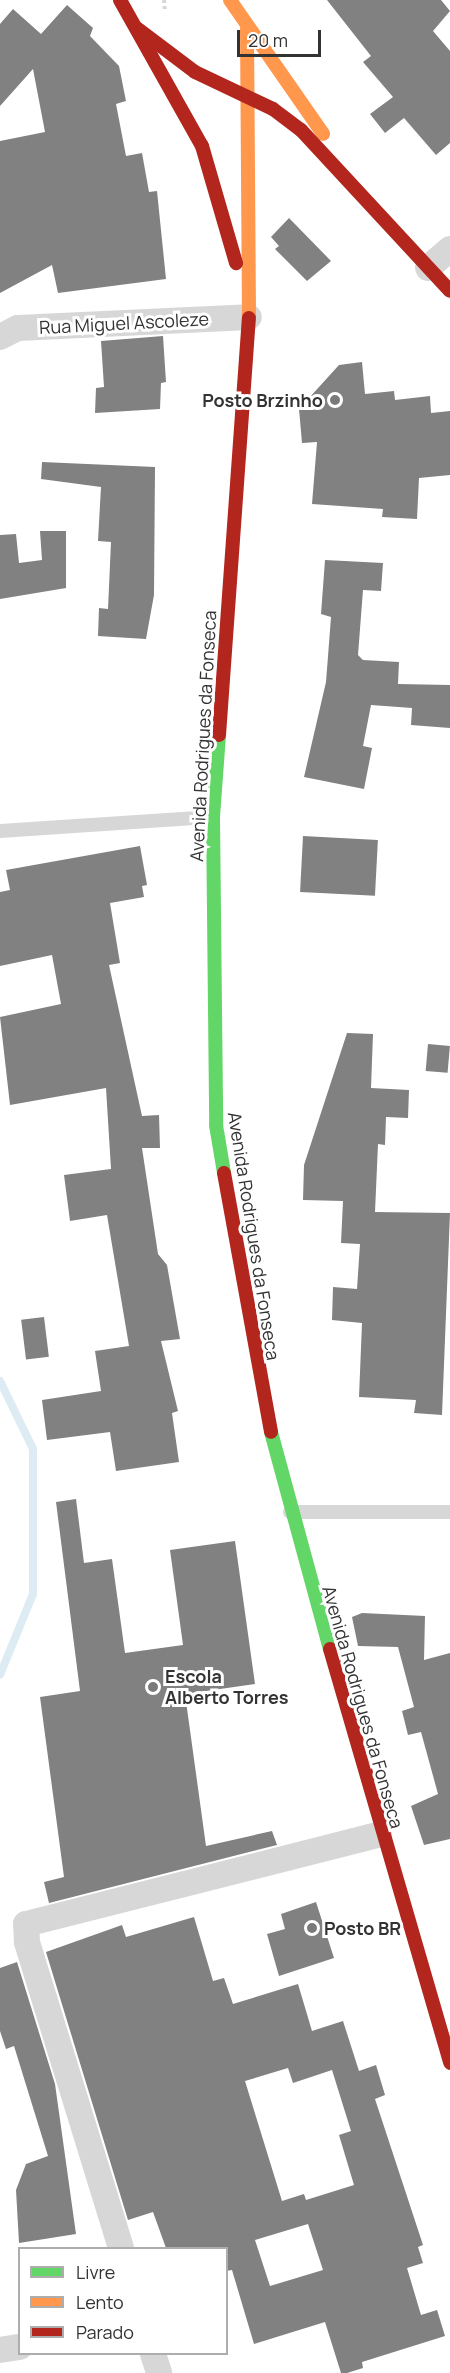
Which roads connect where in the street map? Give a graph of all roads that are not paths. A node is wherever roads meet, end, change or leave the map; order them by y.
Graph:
1 (120, 0) edge
2 (230, 0) edge
3 (138, 29) junction
4 (247, 29) junction
5 (249, 98) junction
6 (371, 201) junction
7 (450, 249) edge
8 (428, 268) junction
9 (450, 291) edge
10 (249, 317) junction
11 (0, 337) edge
12 (213, 817) junction
13 (0, 831) edge
14 (290, 1512) junction
15 (450, 1512) edge
16 (380, 1835) junction
17 (450, 2063) edge
18 (121, 2247) edge
19 (18, 2347) edge
20 (0, 2350) edge
21 (153, 2355) edge
22 (159, 2373) edge

1 - 3 main road, Avenida Rodrigues da Fonseca
2 - 4 main road
3 - 5 main road
3 - 10 main road, Avenida Rodrigues da Fonseca
4 - 5 main road, Avenida Rodrigues da Fonseca
4 - 6 main road
5 - 6 main road
5 - 10 main road, Avenida Rodrigues da Fonseca
6 - 8 main road
7 - 8 street
8 - 9 main road
10 - 11 street, Rua Miguel Ascoleze
10 - 12 main road, Avenida Rodrigues da Fonseca
12 - 13 lane
12 - 14 main road, Avenida Rodrigues da Fonseca
14 - 15 lane
14 - 16 main road, Avenida Rodrigues da Fonseca
16 - 17 main road, Avenida Rodrigues da Fonseca
16 - 18 street
19 - 20 street
21 - 22 street

